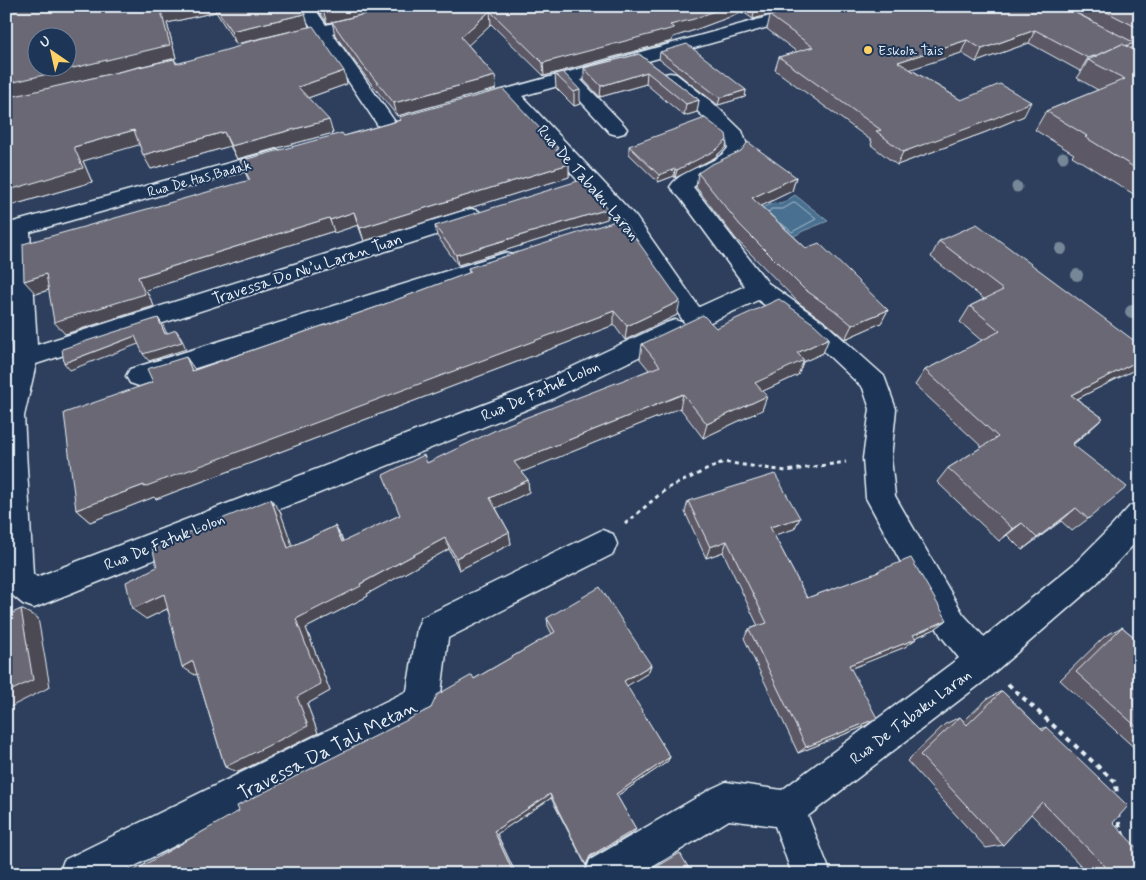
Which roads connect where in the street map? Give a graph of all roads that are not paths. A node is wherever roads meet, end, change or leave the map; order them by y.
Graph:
1 (305, 6) edge
2 (428, 6) edge
3 (826, 6) edge
4 (324, 30) junction
5 (266, 44) edge
6 (643, 57) junction
7 (569, 78) junction
8 (510, 94) junction
9 (482, 101) edge
10 (407, 121) edge
11 (388, 126) junction
12 (617, 129) dead end
13 (369, 131) edge
14 (294, 152) edge
15 (495, 209) edge
16 (13, 230) edge
17 (524, 255) edge
18 (760, 289) junction
19 (695, 319) junction
20 (25, 358) junction
21 (139, 376) dead end
22 (1140, 515) edge
23 (602, 544) road end
24 (982, 660) junction
25 (787, 808) junction
26 (78, 874) edge
27 (604, 874) edge
28 (812, 874) edge

1 - 4 street
2 - 4 street
3 - 6 street
4 - 5 street
4 - 11 street
6 - 7 street
6 - 18 street, Rua De Tabaku Laran
7 - 8 street
7 - 12 street
8 - 9 street
8 - 19 street, Rua De Tabaku Laran
10 - 11 street
11 - 13 street
14 - 16 street, Rua De Has Badak
15 - 20 street, Travessa Do Nu’u Laran Tuan
16 - 20 street, Rua De Fatuk Lolon
17 - 21 street
18 - 19 street
18 - 24 street, Rua De Tabaku Laran
19 - 20 street, Rua De Fatuk Lolon
22 - 24 street
23 - 26 street, Travessa Da Tali Metan
24 - 25 street, Rua De Tabaku Laran
25 - 27 street
25 - 28 street

